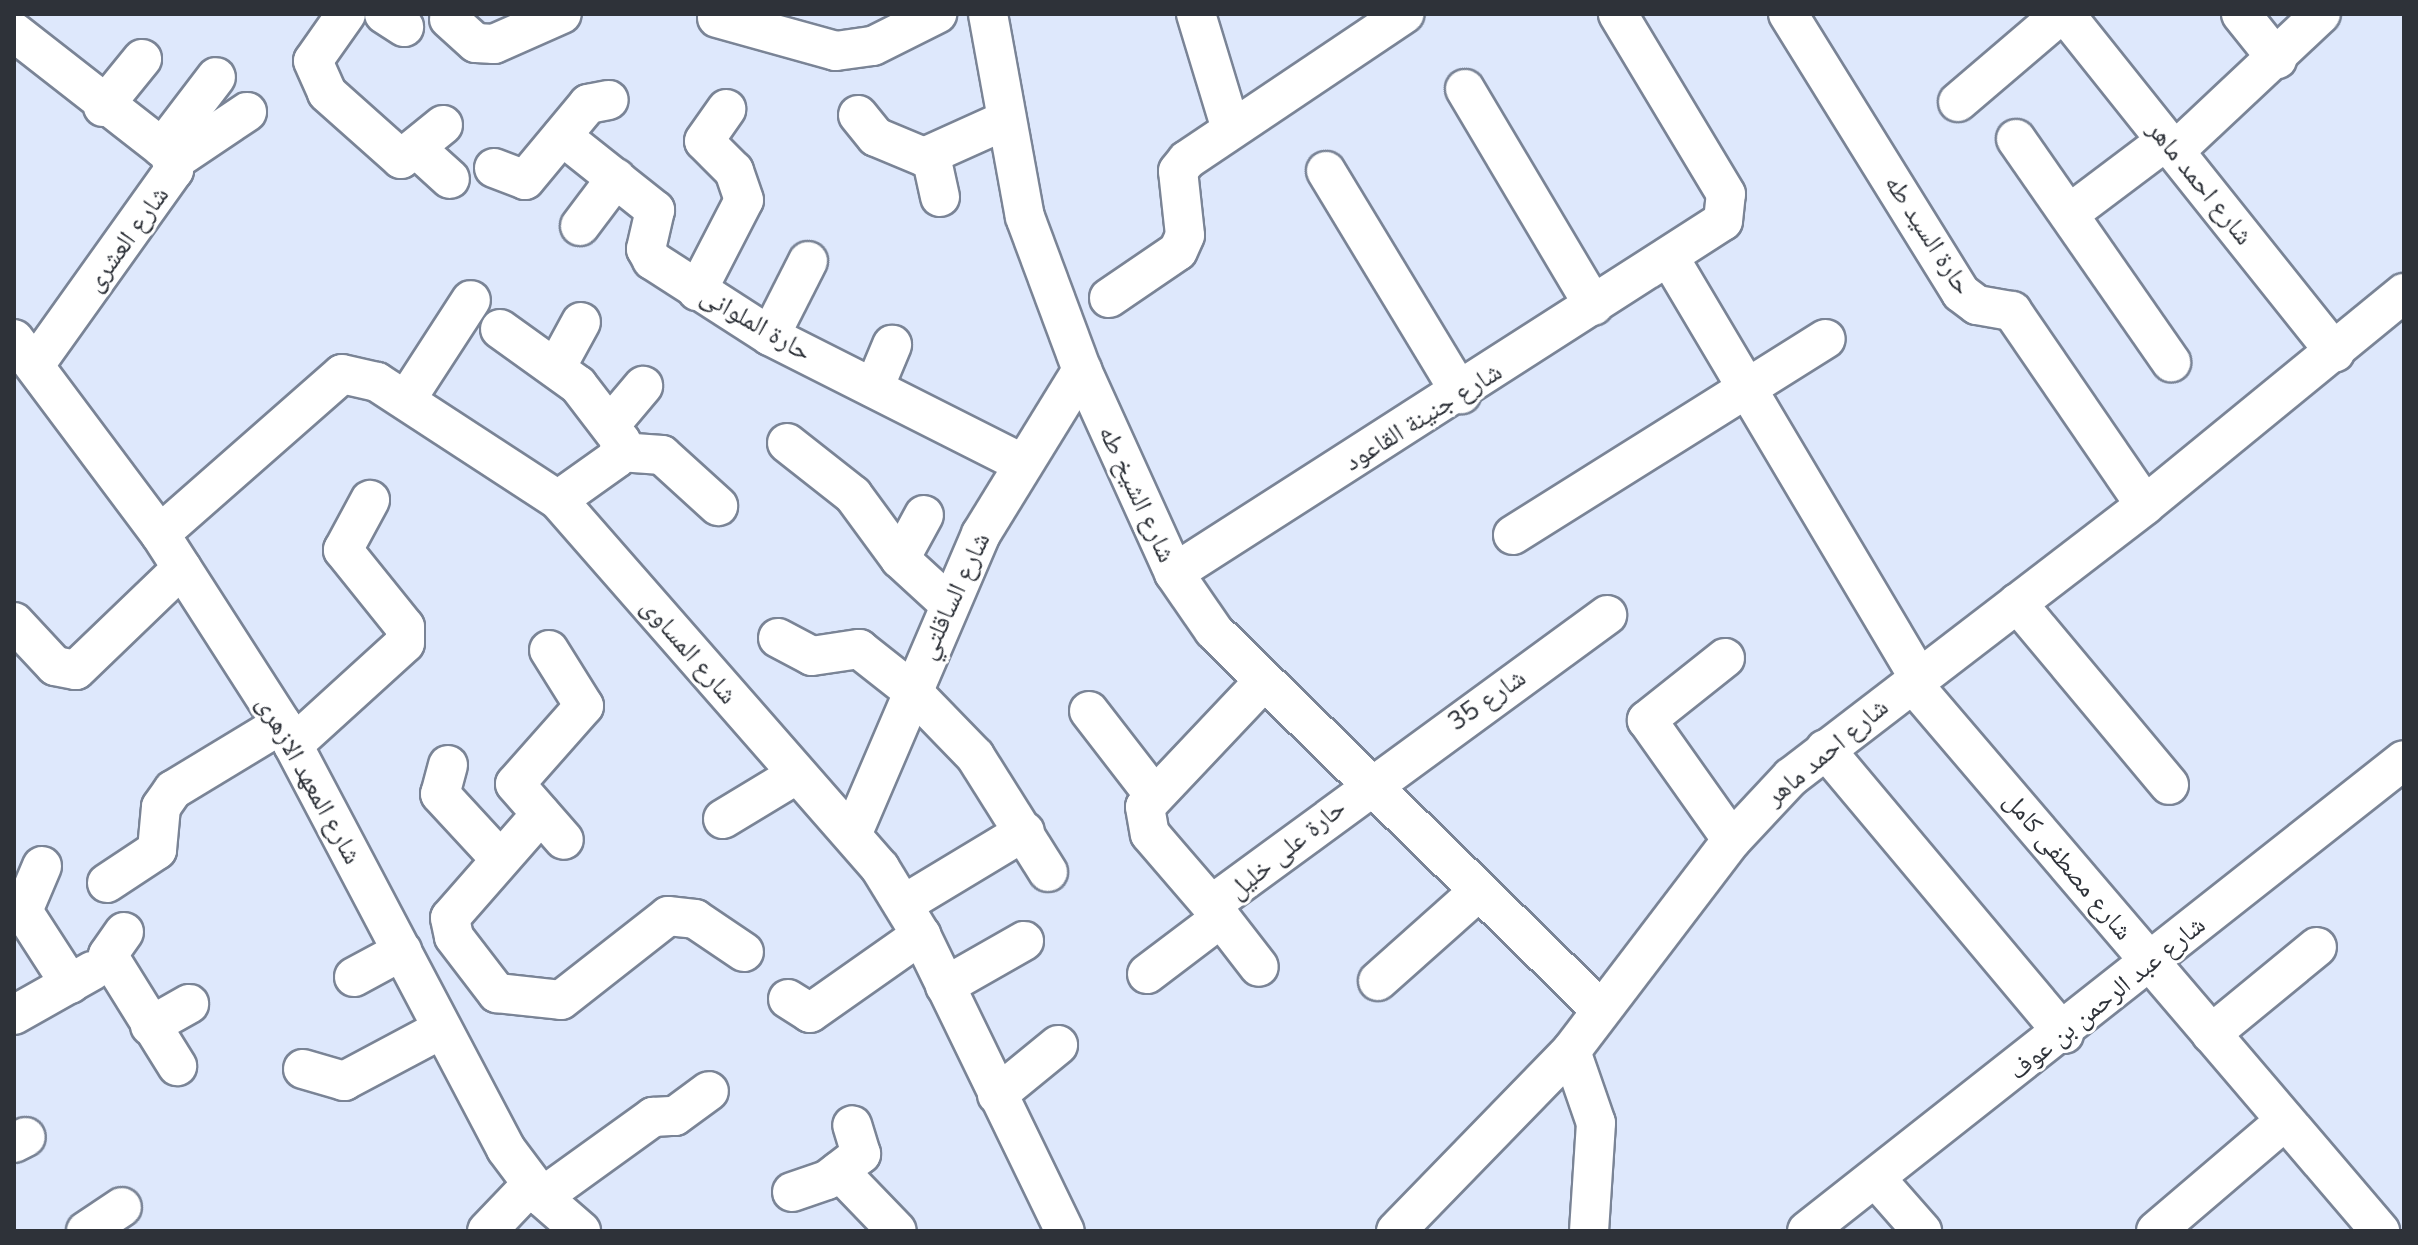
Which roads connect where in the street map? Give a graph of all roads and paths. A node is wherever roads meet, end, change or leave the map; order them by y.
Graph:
1 (346, 14) edge
2 (937, 14) edge
3 (988, 14) edge
4 (1196, 14) edge
5 (1404, 14) edge
6 (1618, 14) edge
7 (1788, 14) edge
8 (2241, 14) edge
9 (2321, 14) edge
10 (563, 17) edge
11 (2072, 17) edge
12 (717, 18) dead end
13 (449, 19) dead end
14 (14, 32) edge
15 (142, 59) dead end
16 (2277, 59) junction
17 (216, 77) dead end
18 (1465, 89) dead end
19 (609, 100) dead end
20 (1958, 102) dead end
21 (103, 107) junction
22 (726, 109) dead end
23 (247, 112) dead end
24 (858, 115) dead end
25 (1004, 121) junction
26 (1231, 129) junction
27 (562, 136) junction
28 (2016, 139) dead end
29 (2170, 146) junction
30 (168, 154) junction
31 (931, 156) junction
32 (494, 168) dead end
33 (1326, 171) dead end
34 (616, 178) junction
35 (450, 179) dead end
36 (940, 197) dead end
37 (2069, 214) junction
38 (580, 226) dead end
39 (1669, 257) junction
40 (808, 261) dead end
41 (697, 291) junction
42 (1109, 298) dead end
43 (471, 300) dead end
44 (1594, 306) junction
45 (2398, 313) edge
46 (581, 322) dead end
47 (500, 329) dead end
48 (770, 336) junction
49 (1826, 339) dead end
50 (892, 345) dead end
51 (24, 352) edge
52 (2335, 352) junction
53 (2171, 362) dead end
54 (557, 366) junction
55 (1082, 370) junction
56 (643, 386) dead end
57 (874, 388) junction
58 (1747, 388) junction
59 (1461, 394) junction
60 (406, 400) junction
61 (615, 438) junction
62 (787, 443) dead end
63 (1019, 462) junction
64 (370, 500) dead end
65 (558, 500) junction
66 (2145, 505) junction
67 (718, 506) dead end
68 (924, 515) dead end
69 (160, 534) junction
70 (1513, 535) dead end
71 (900, 559) junction
72 (182, 568) junction
73 (1174, 573) junction
74 (948, 603) junction
75 (2017, 603) junction
76 (1607, 615) dead end
77 (14, 622) edge
78 (778, 638) dead end
79 (549, 650) dead end
80 (1725, 658) dead end
81 (1264, 681) junction
82 (1916, 681) junction
83 (911, 690) junction
84 (1089, 711) dead end
85 (287, 734) junction
86 (1825, 749) junction
87 (2404, 760) edge
88 (448, 765) dead end
89 (796, 775) junction
90 (1368, 784) junction
91 (2169, 785) dead end
92 (1154, 795) junction
93 (723, 819) dead end
94 (1025, 831) junction
95 (852, 835) junction
96 (1732, 840) junction
97 (500, 859) junction
98 (42, 866) dead end
99 (1048, 872) dead end
100 (107, 883) dead end
101 (1479, 891) junction
102 (1216, 911) junction
103 (912, 919) junction
104 (1024, 941) dead end
105 (2317, 947) dead end
106 (402, 951) junction
107 (744, 952) dead end
108 (2151, 962) junction
109 (473, 963) junction
110 (1259, 967) dead end
111 (1147, 974) dead end
112 (354, 977) dead end
113 (1378, 981) dead end
114 (70, 984) junction
115 (945, 986) junction
116 (788, 999) dead end
117 (189, 1004) dead end
118 (1599, 1008) junction
119 (435, 1014) junction
120 (14, 1015) edge
121 (150, 1026) junction
122 (2064, 1034) junction
123 (2211, 1034) junction
124 (1058, 1045) dead end
125 (1571, 1051) junction
126 (177, 1066) dead end
127 (303, 1069) dead end
128 (709, 1091) dead end
129 (997, 1095) junction
130 (2285, 1121) junction
131 (852, 1125) dead end
132 (839, 1171) junction
133 (1878, 1181) junction
134 (536, 1191) junction
135 (792, 1192) dead end
136 (122, 1207) dead end
137 (86, 1231) edge
138 (487, 1231) edge
139 (581, 1231) edge
140 (897, 1231) edge
141 (1065, 1231) edge
142 (1396, 1231) edge
143 (1589, 1231) edge
144 (1807, 1231) edge
145 (1922, 1231) edge
146 (2156, 1231) edge
147 (2380, 1231) edge

1 - 35 street
2 - 12 street
3 - 25 street, شارع الشيخ طه
4 - 26 street
5 - 26 street
6 - 39 street, شارع جنينة القاعود
7 - 66 street, حارة السيد طه
8 - 16 street
9 - 16 street
10 - 13 street
11 - 20 street
11 - 29 street, شارع احمد ماهر
14 - 21 street, شارع العشرى
15 - 21 street
16 - 29 street
17 - 30 street
18 - 44 street
19 - 27 street
21 - 30 street, شارع العشرى
22 - 41 street
23 - 30 street
24 - 31 street
25 - 31 street
25 - 55 street, شارع الشيخ طه
26 - 42 street
27 - 32 street
27 - 34 street, حارة الملوانى
28 - 37 street
29 - 37 street
29 - 52 street, شارع احمد ماهر
30 - 51 street, شارع العشرى
31 - 36 street
33 - 59 street
34 - 38 street
34 - 41 street, حارة الملوانى
37 - 53 street
39 - 44 street, شارع جنينة القاعود
39 - 58 street, شارع مصطفى كامل
40 - 48 street
41 - 48 street, حارة الملوانى
43 - 60 street
44 - 59 street, شارع جنينة القاعود
45 - 52 street, شارع احمد ماهر
46 - 54 street
47 - 54 street
48 - 57 street, حارة الملوانى
49 - 58 street
50 - 57 street
51 - 69 street, شارع المعهد الازهرى
52 - 66 street, شارع احمد ماهر
54 - 61 street
55 - 63 street, شارع الساقلتي
55 - 73 street, شارع الشيخ طه
56 - 61 street
57 - 63 street, حارة الملوانى
58 - 70 street
58 - 82 street, شارع مصطفى كامل
59 - 73 street, شارع جنينة القاعود
60 - 65 street, شارع المساوى
60 - 69 street, شارع المساوى
61 - 65 street
61 - 67 street
62 - 71 street
63 - 74 street, شارع الساقلتي
64 - 85 street
65 - 89 street, شارع المساوى
66 - 75 street, شارع احمد ماهر
68 - 71 street
69 - 72 street, شارع المعهد الازهرى
71 - 74 street
72 - 77 street
72 - 85 street, شارع المعهد الازهرى
73 - 81 street, شارع الشيخ طه
74 - 83 street, شارع الساقلتي
75 - 82 street, شارع احمد ماهر
75 - 91 street
76 - 90 street, شارع 35
78 - 83 street
79 - 97 street
80 - 96 street
81 - 90 street, شارع الشيخ طه
81 - 92 street
82 - 86 street, شارع احمد ماهر
82 - 108 street, شارع مصطفى كامل
83 - 94 street
83 - 95 street, شارع الساقلتي
84 - 92 street
85 - 100 street
85 - 106 street, شارع المعهد الازهرى
86 - 96 street, شارع احمد ماهر
86 - 122 street
87 - 108 street, شارع عبد الرحمن بن عوف
88 - 97 street
89 - 93 street
89 - 95 street, شارع المساوى
90 - 101 street, شارع الشيخ طه
90 - 102 street, حارة على خليل
92 - 102 street, حارة على خليل
94 - 99 street
94 - 103 street
95 - 103 street, شارع المساوى
96 - 118 street, شارع احمد ماهر
97 - 109 street
98 - 114 street
101 - 113 street
101 - 118 street, شارع الشيخ طه
102 - 110 street
102 - 111 street
103 - 115 street, شارع المساوى
103 - 116 street
104 - 115 street
105 - 123 street
106 - 112 street
106 - 119 street, شارع المعهد الازهرى
107 - 109 street
108 - 122 street, شارع عبد الرحمن بن عوف
108 - 123 street, شارع مصطفى كامل
109 - 119 street
114 - 120 street
114 - 121 street
115 - 129 street, شارع المساوى
117 - 121 street
118 - 125 street, شارع احمد ماهر
119 - 127 street
119 - 134 street, شارع المعهد الازهرى
121 - 126 street
122 - 133 street, شارع عبد الرحمن بن عوف
123 - 130 street, شارع مصطفى كامل
124 - 129 street
125 - 142 street, شارع احمد ماهر
125 - 143 street
128 - 134 street
129 - 141 street, شارع المساوى
130 - 146 street
130 - 147 street, شارع مصطفى كامل
131 - 132 street
132 - 135 street
132 - 140 street
133 - 144 street, شارع عبد الرحمن بن عوف
133 - 145 street
134 - 138 street
134 - 139 street, شارع المعهد الازهرى
136 - 137 street

